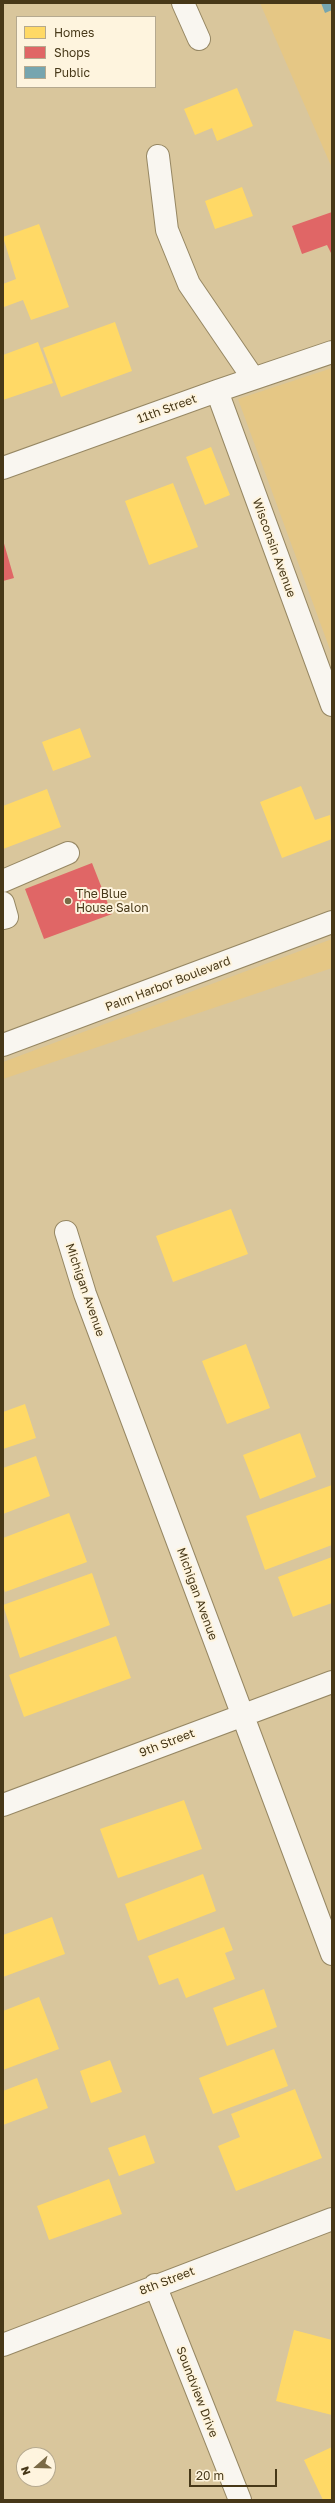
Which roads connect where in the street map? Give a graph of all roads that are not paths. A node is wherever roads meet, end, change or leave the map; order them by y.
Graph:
1 (183, 3) edge
2 (199, 39) dead end
3 (158, 156) dead end
4 (332, 353) edge
5 (253, 378) junction
6 (217, 391) junction
7 (3, 468) edge
8 (332, 706) edge
9 (68, 853) dead end
10 (3, 881) edge
11 (3, 903) edge
12 (3, 918) edge
13 (332, 922) edge
14 (3, 1045) edge
15 (66, 1232) dead end
16 (332, 1682) edge
17 (242, 1714) junction
18 (3, 1805) edge
19 (332, 1954) edge
20 (332, 2219) edge
21 (155, 2285) junction
22 (5, 2339) edge
23 (240, 2500) edge

1 - 2 street
3 - 5 street
4 - 5 street, 11th Street
5 - 6 street, 11th Street
6 - 7 street, 11th Street
6 - 8 street, Wisconsin Avenue
9 - 10 street
11 - 12 street
13 - 14 street, Palm Harbor Boulevard
15 - 17 street, Michigan Avenue
16 - 17 street, 9th Street
17 - 18 street, 9th Street
17 - 19 street, Michigan Avenue
20 - 21 street, 8th Street
21 - 22 street, 8th Street
21 - 23 street, Soundview Drive

